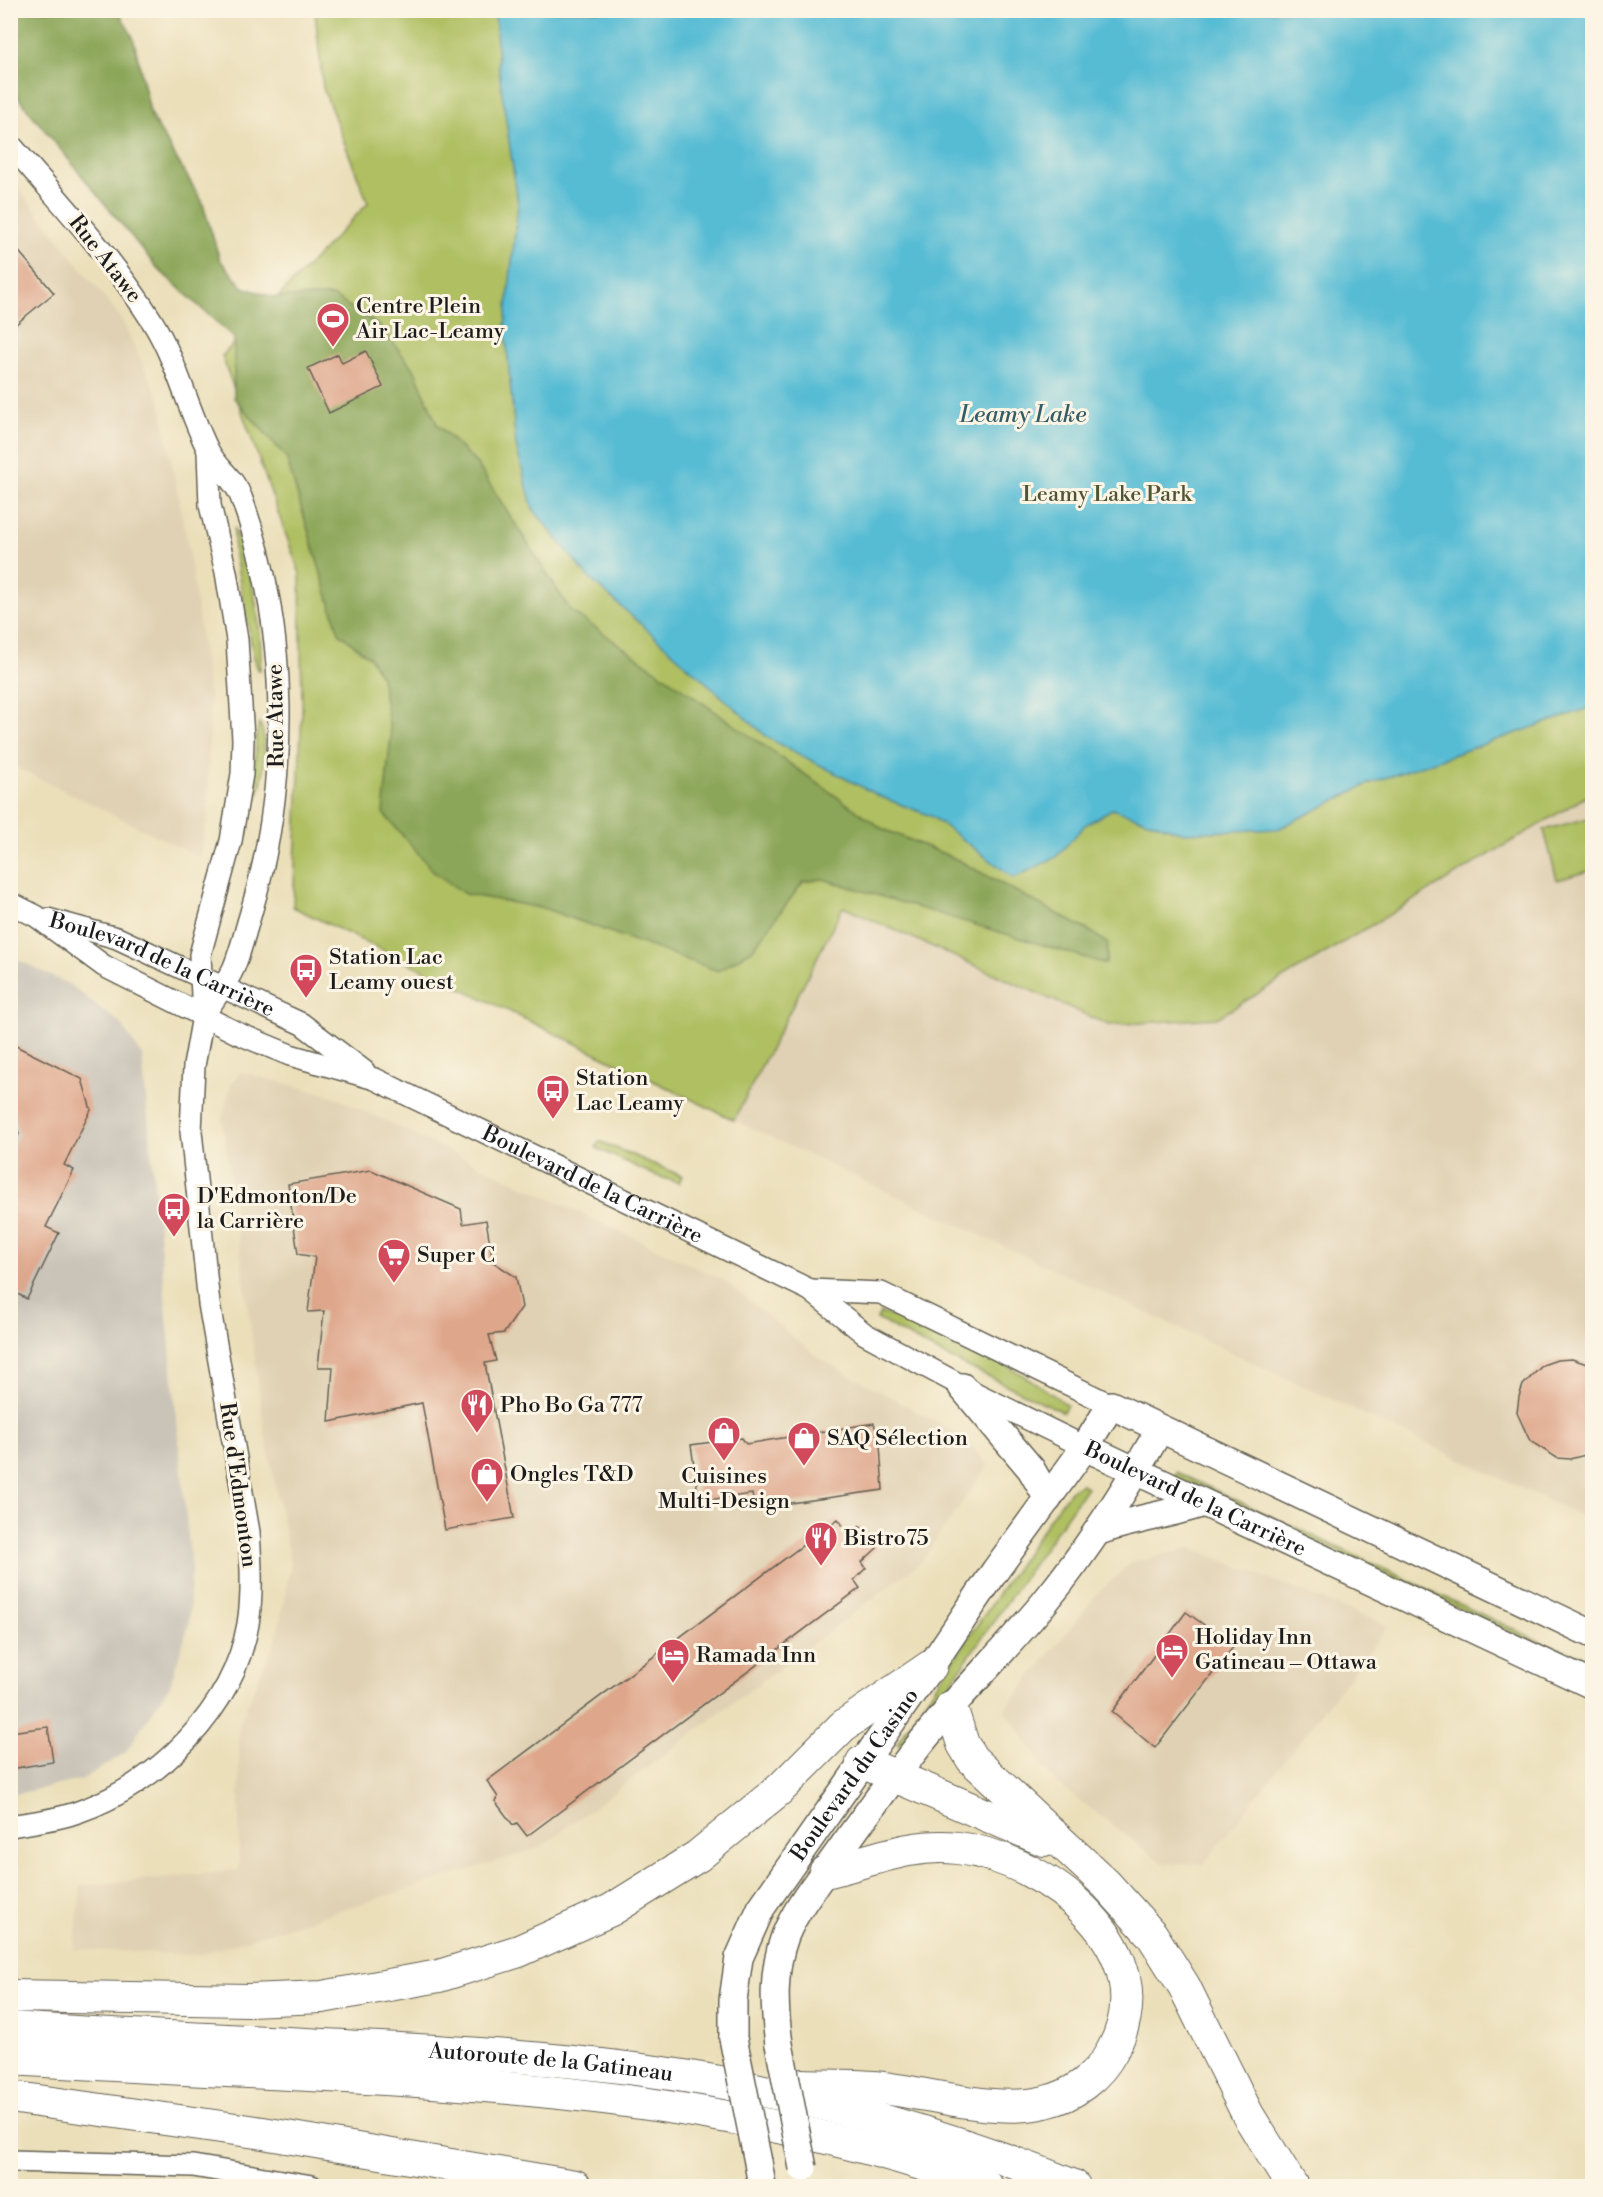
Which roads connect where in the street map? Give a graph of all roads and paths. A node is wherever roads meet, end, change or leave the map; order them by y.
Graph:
1 (10, 144) edge
2 (208, 451) junction
3 (10, 903) edge
4 (36, 916) junction
5 (201, 978) junction
6 (221, 988) junction
7 (203, 1016) junction
8 (375, 1079) junction
9 (810, 1290) junction
10 (962, 1387) junction
11 (1111, 1405) junction
12 (1161, 1429) junction
13 (1085, 1447) junction
14 (1136, 1472) junction
15 (1048, 1499) junction
16 (1201, 1504) junction
17 (1099, 1531) junction
18 (1593, 1634) edge
19 (931, 1666) junction
20 (1593, 1685) edge
21 (951, 1707) junction
22 (862, 1762) junction
23 (896, 1774) junction
24 (10, 1826) edge
25 (1069, 1852) junction
26 (825, 1872) junction
27 (10, 1996) edge
28 (10, 2028) edge
29 (10, 2059) edge
30 (724, 2083) junction
31 (10, 2097) edge
32 (10, 2161) edge
33 (760, 2174) edge
34 (805, 2177) edge
35 (219, 2178) edge
36 (312, 2187) edge
37 (575, 2187) edge
38 (987, 2187) edge
39 (1074, 2187) edge
40 (1292, 2187) edge

1 - 2 street, Rue Atawe
2 - 5 street, Rue Atawe
2 - 6 street, Rue Atawe
3 - 4 street, Boulevard de la Carrière
4 - 5 street, Boulevard de la Carrière
4 - 7 street, Boulevard de la Carrière
5 - 6 street, Boulevard de la Carrière
5 - 7 street, Rue Atawe
6 - 7 street, Rue Atawe
6 - 8 street, Boulevard de la Carrière
7 - 8 street, Boulevard de la Carrière
7 - 24 street, Rue d'Edmonton
8 - 9 street, Boulevard de la Carrière
9 - 10 street, Boulevard de la Carrière
9 - 11 street, Boulevard de la Carrière
10 - 13 street, Boulevard de la Carrière
10 - 15 main road
11 - 12 main road, Boulevard de la Carrière
11 - 13 main road, Boulevard du Casino
12 - 14 main road, Boulevard du Casino
12 - 18 main road, Boulevard de la Carrière
13 - 14 main road, Boulevard de la Carrière
13 - 15 main road, Boulevard du Casino
14 - 16 main road, Boulevard de la Carrière
14 - 17 main road, Boulevard du Casino
15 - 19 main road, Boulevard du Casino
16 - 17 main road
16 - 20 main road, Boulevard de la Carrière
17 - 21 main road, Boulevard du Casino
19 - 22 main road, Boulevard du Casino
19 - 27 highway
21 - 23 main road, Boulevard du Casino
21 - 25 highway
22 - 23 highway
22 - 33 main road, Boulevard du Casino, bridge
23 - 25 highway
23 - 26 main road, Boulevard du Casino
25 - 40 highway
26 - 30 highway
26 - 34 main road, Boulevard du Casino, bridge
28 - 30 highway, Autoroute de la Gatineau
29 - 38 highway, Autoroute de la Gatineau
30 - 39 highway, Autoroute de la Gatineau
31 - 37 highway
32 - 35 street
35 - 36 street

